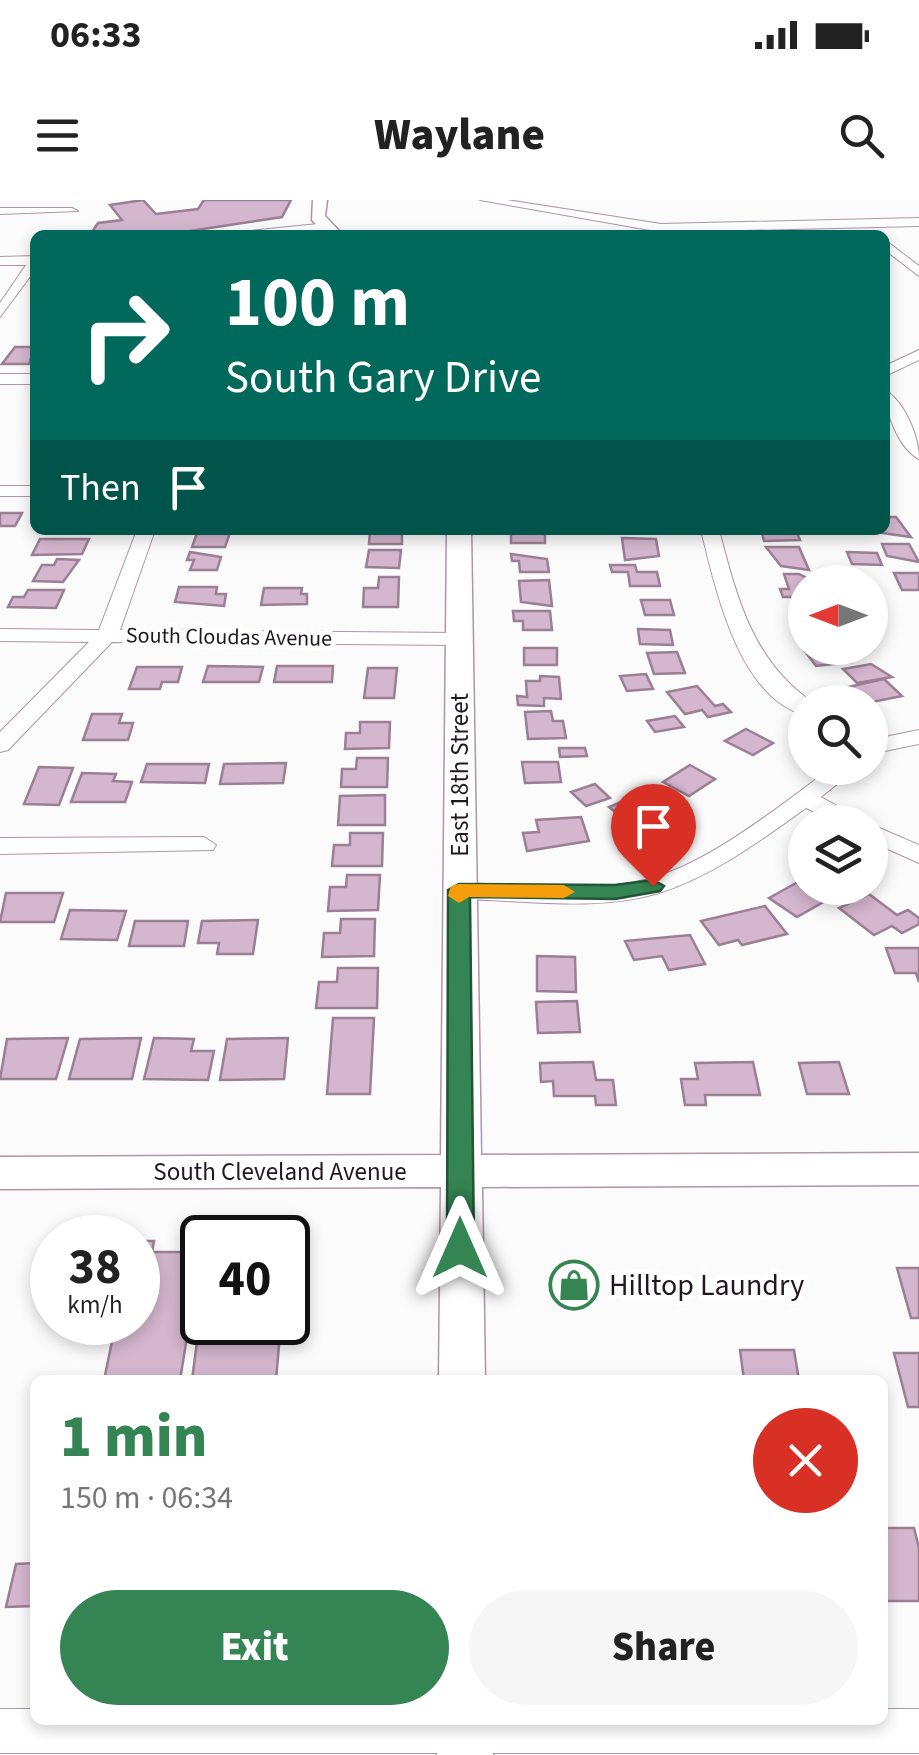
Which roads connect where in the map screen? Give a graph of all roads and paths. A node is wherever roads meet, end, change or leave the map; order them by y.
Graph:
1 (320, 200) edge
2 (486, 200) edge
3 (75, 206) edge
4 (845, 210) dead end
5 (0, 211) edge
6 (857, 221) junction
7 (919, 222) edge
8 (63, 223) dead end
9 (661, 228) junction
10 (329, 230) edge
11 (657, 230) edge
12 (868, 230) edge
13 (890, 248) edge
14 (30, 261) edge
15 (0, 262) edge
16 (30, 269) edge
17 (919, 272) edge
18 (902, 273) dead end
19 (0, 314) edge
20 (919, 354) edge
21 (890, 369) edge
22 (0, 380) edge
23 (30, 380) edge
24 (890, 404) edge
25 (919, 454) edge
26 (0, 490) edge
27 (30, 490) edge
28 (144, 535) edge
29 (459, 535) edge
30 (711, 535) edge
31 (108, 634) junction
32 (0, 635) edge
33 (458, 639) junction
34 (788, 693) edge
35 (919, 736) edge
36 (888, 743) edge
37 (0, 745) edge
38 (824, 785) edge
39 (806, 799) junction
40 (819, 805) edge
41 (888, 840) edge
42 (204, 845) dead end
43 (0, 846) edge
44 (919, 855) edge
45 (459, 890) junction
46 (919, 1169) edge
47 (460, 1170) junction
48 (0, 1172) edge
49 (462, 1375) edge
50 (0, 1731) edge
51 (919, 1731) edge
52 (465, 1735) edge

1 - 10 street
2 - 9 street
3 - 5 street
3 - 8 street
4 - 6 street
6 - 7 street
6 - 9 street
6 - 12 street
9 - 11 street
13 - 17 street
14 - 15 street
16 - 19 street
17 - 18 street
20 - 21 street
22 - 23 street
24 - 25 street
26 - 27 street
28 - 31 street
29 - 33 street, East 18th Street
30 - 34 street
31 - 32 street, South Cloudas Avenue
31 - 33 street, South Cloudas Avenue
31 - 37 street
33 - 45 street, East 18th Street
35 - 36 street
38 - 39 street
39 - 40 street
39 - 45 street
41 - 44 street
42 - 43 street
45 - 47 street, East 18th Street
46 - 47 street, South Cleveland Avenue
47 - 48 street, South Cleveland Avenue
47 - 49 street, East 18th Street
50 - 52 street
51 - 52 street

